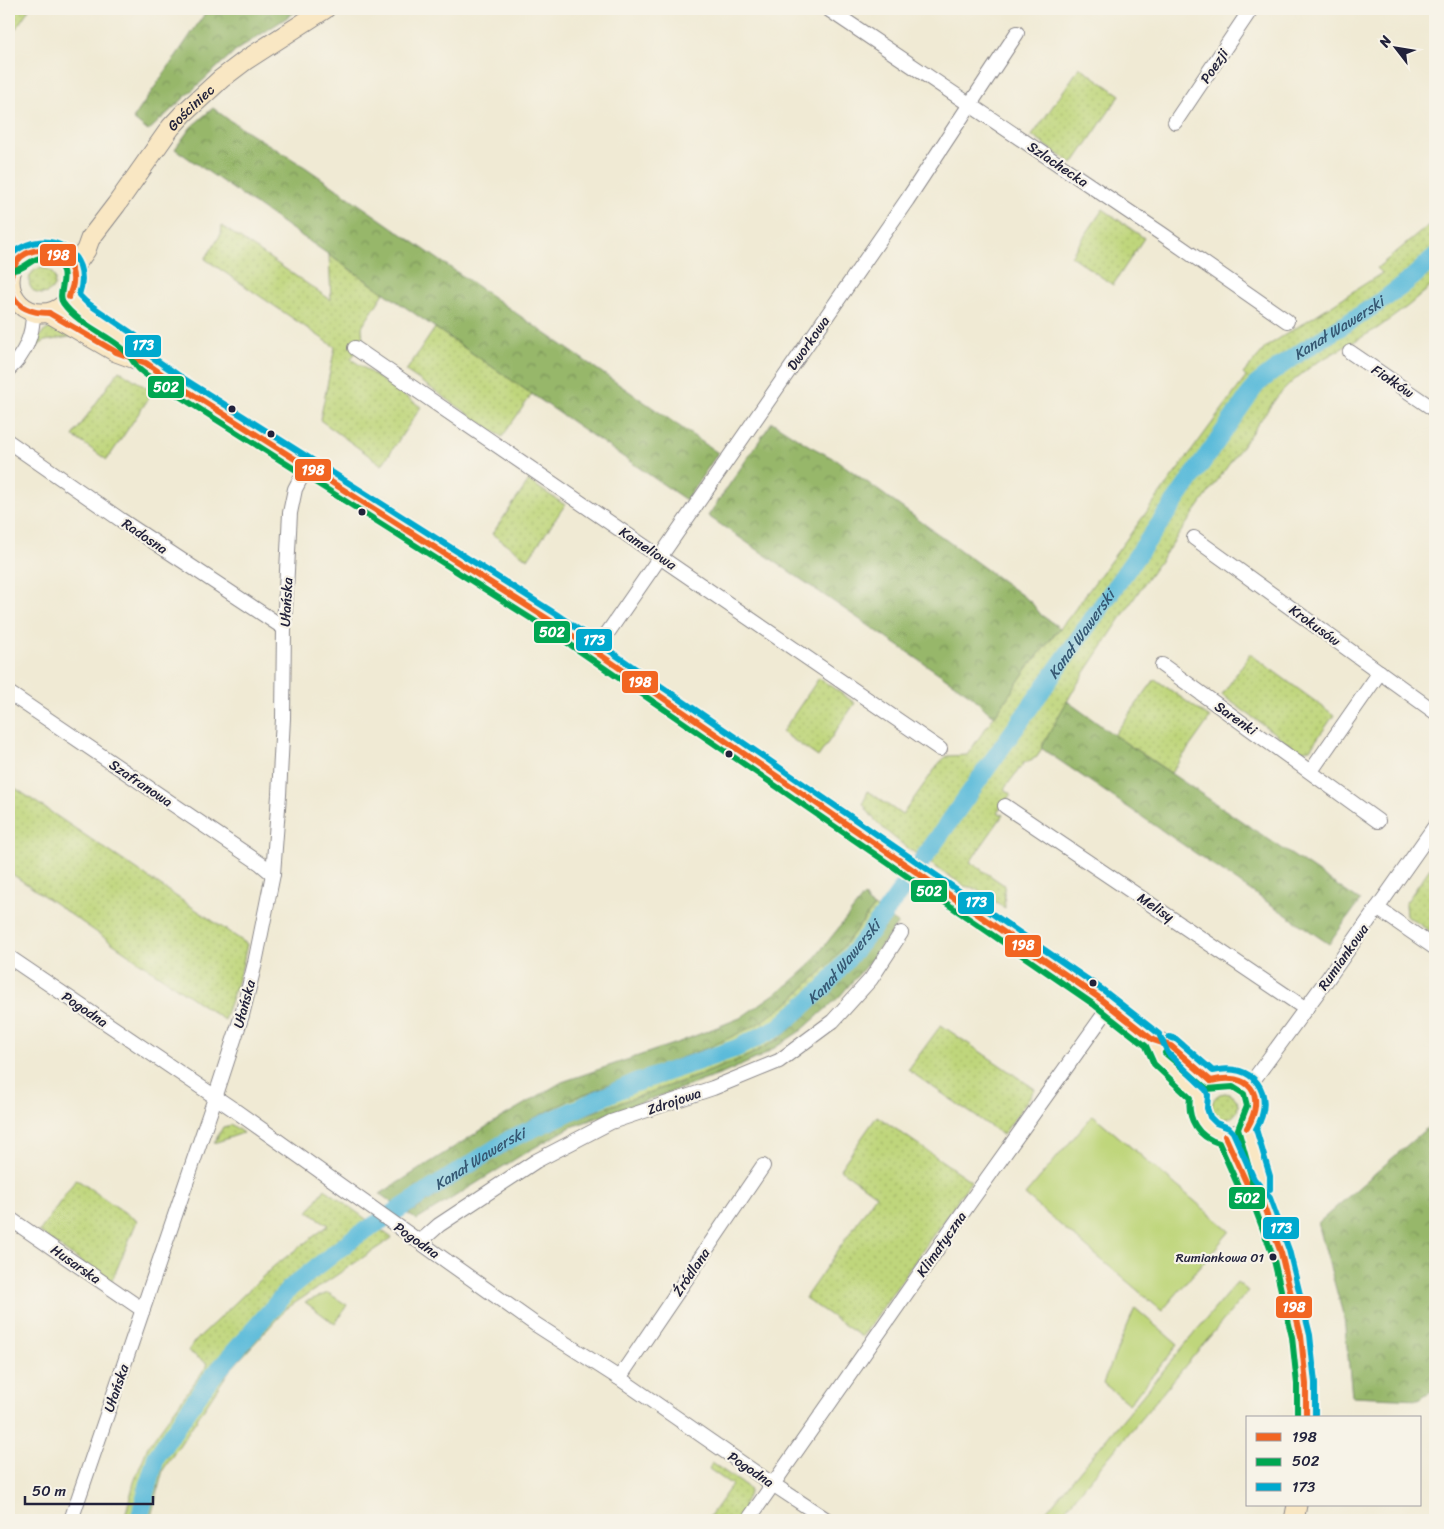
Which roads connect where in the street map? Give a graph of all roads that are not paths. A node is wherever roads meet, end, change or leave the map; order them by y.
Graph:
1 (325, 9) edge
2 (828, 9) edge
3 (1251, 9) edge
4 (1017, 33) dead end
5 (970, 104) junction
6 (1175, 122) dead end
7 (90, 239) junction
8 (60, 255) junction
9 (12, 262) edge
10 (72, 270) junction
11 (9, 283) edge
12 (69, 297) junction
13 (41, 313) junction
14 (1287, 321) dead end
15 (355, 348) dead end
16 (1350, 352) dead end
17 (146, 363) junction
18 (9, 369) edge
19 (1435, 410) edge
20 (9, 442) edge
21 (307, 466) junction
22 (1194, 538) dead end
23 (660, 556) junction
24 (284, 628) junction
25 (595, 651) junction
26 (1162, 665) dead end
27 (1380, 672) junction
28 (9, 693) edge
29 (1435, 712) edge
30 (940, 749) dead end
31 (1311, 772) junction
32 (1005, 806) dead end
33 (1378, 821) dead end
34 (1435, 826) edge
35 (273, 874) junction
36 (1377, 908) junction
37 (901, 933) dead end
38 (1435, 948) edge
39 (9, 957) edge
40 (1110, 1006) junction
41 (1306, 1008) junction
42 (1249, 1086) junction
43 (1205, 1088) junction
44 (215, 1098) junction
45 (1247, 1128) junction
46 (1225, 1136) junction
47 (763, 1166) dead end
48 (1262, 1202) junction
49 (9, 1218) edge
50 (421, 1241) junction
51 (143, 1310) junction
52 (619, 1378) junction
53 (1306, 1416) edge
54 (774, 1485) junction
55 (1297, 1506) edge
56 (71, 1520) edge
57 (748, 1520) edge
58 (827, 1520) edge
59 (1294, 1520) edge

1 - 7 street, Gościniec
2 - 5 street, Szlachecka
3 - 6 street, Poezji
4 - 5 street, Dworkowa
5 - 14 street, Szlachecka
5 - 23 street, Dworkowa
7 - 8 street, Gościniec
7 - 10 street, Gościniec
8 - 9 street
8 - 10 street
9 - 11 street
10 - 12 street
11 - 13 street
12 - 13 street
12 - 17 street
13 - 17 street
13 - 18 street
15 - 23 street, Kameliowa
16 - 19 street, Fiołków
17 - 21 street
20 - 24 street, Radosna
21 - 24 street, Ułańska
21 - 25 street
22 - 27 street, Krokusów
23 - 25 street, Dworkowa
23 - 30 street, Kameliowa
24 - 35 street, Ułańska
25 - 40 street
26 - 31 street, Sarenki
27 - 29 street, Krokusów
27 - 31 street
28 - 35 street, Szafranowa
31 - 33 street, Sarenki
32 - 41 street, Melisy
34 - 36 street, Rumiankowa
35 - 44 street, Ułańska
36 - 38 street
36 - 41 street, Rumiankowa
37 - 50 street, Zdrojowa
39 - 44 street, Pogodna
40 - 43 street
40 - 54 street, Klimatyczna
41 - 42 street, Rumiankowa
42 - 43 street
42 - 45 street
43 - 46 street
44 - 50 street, Pogodna
44 - 51 street, Ułańska
45 - 46 street
45 - 48 street
46 - 48 street
47 - 52 street, Źródlana
48 - 53 street
49 - 51 street, Husarska
50 - 52 street, Pogodna
51 - 56 street, Ułańska
52 - 54 street, Pogodna
54 - 57 street, Klimatyczna
54 - 58 street, Pogodna
55 - 59 street

